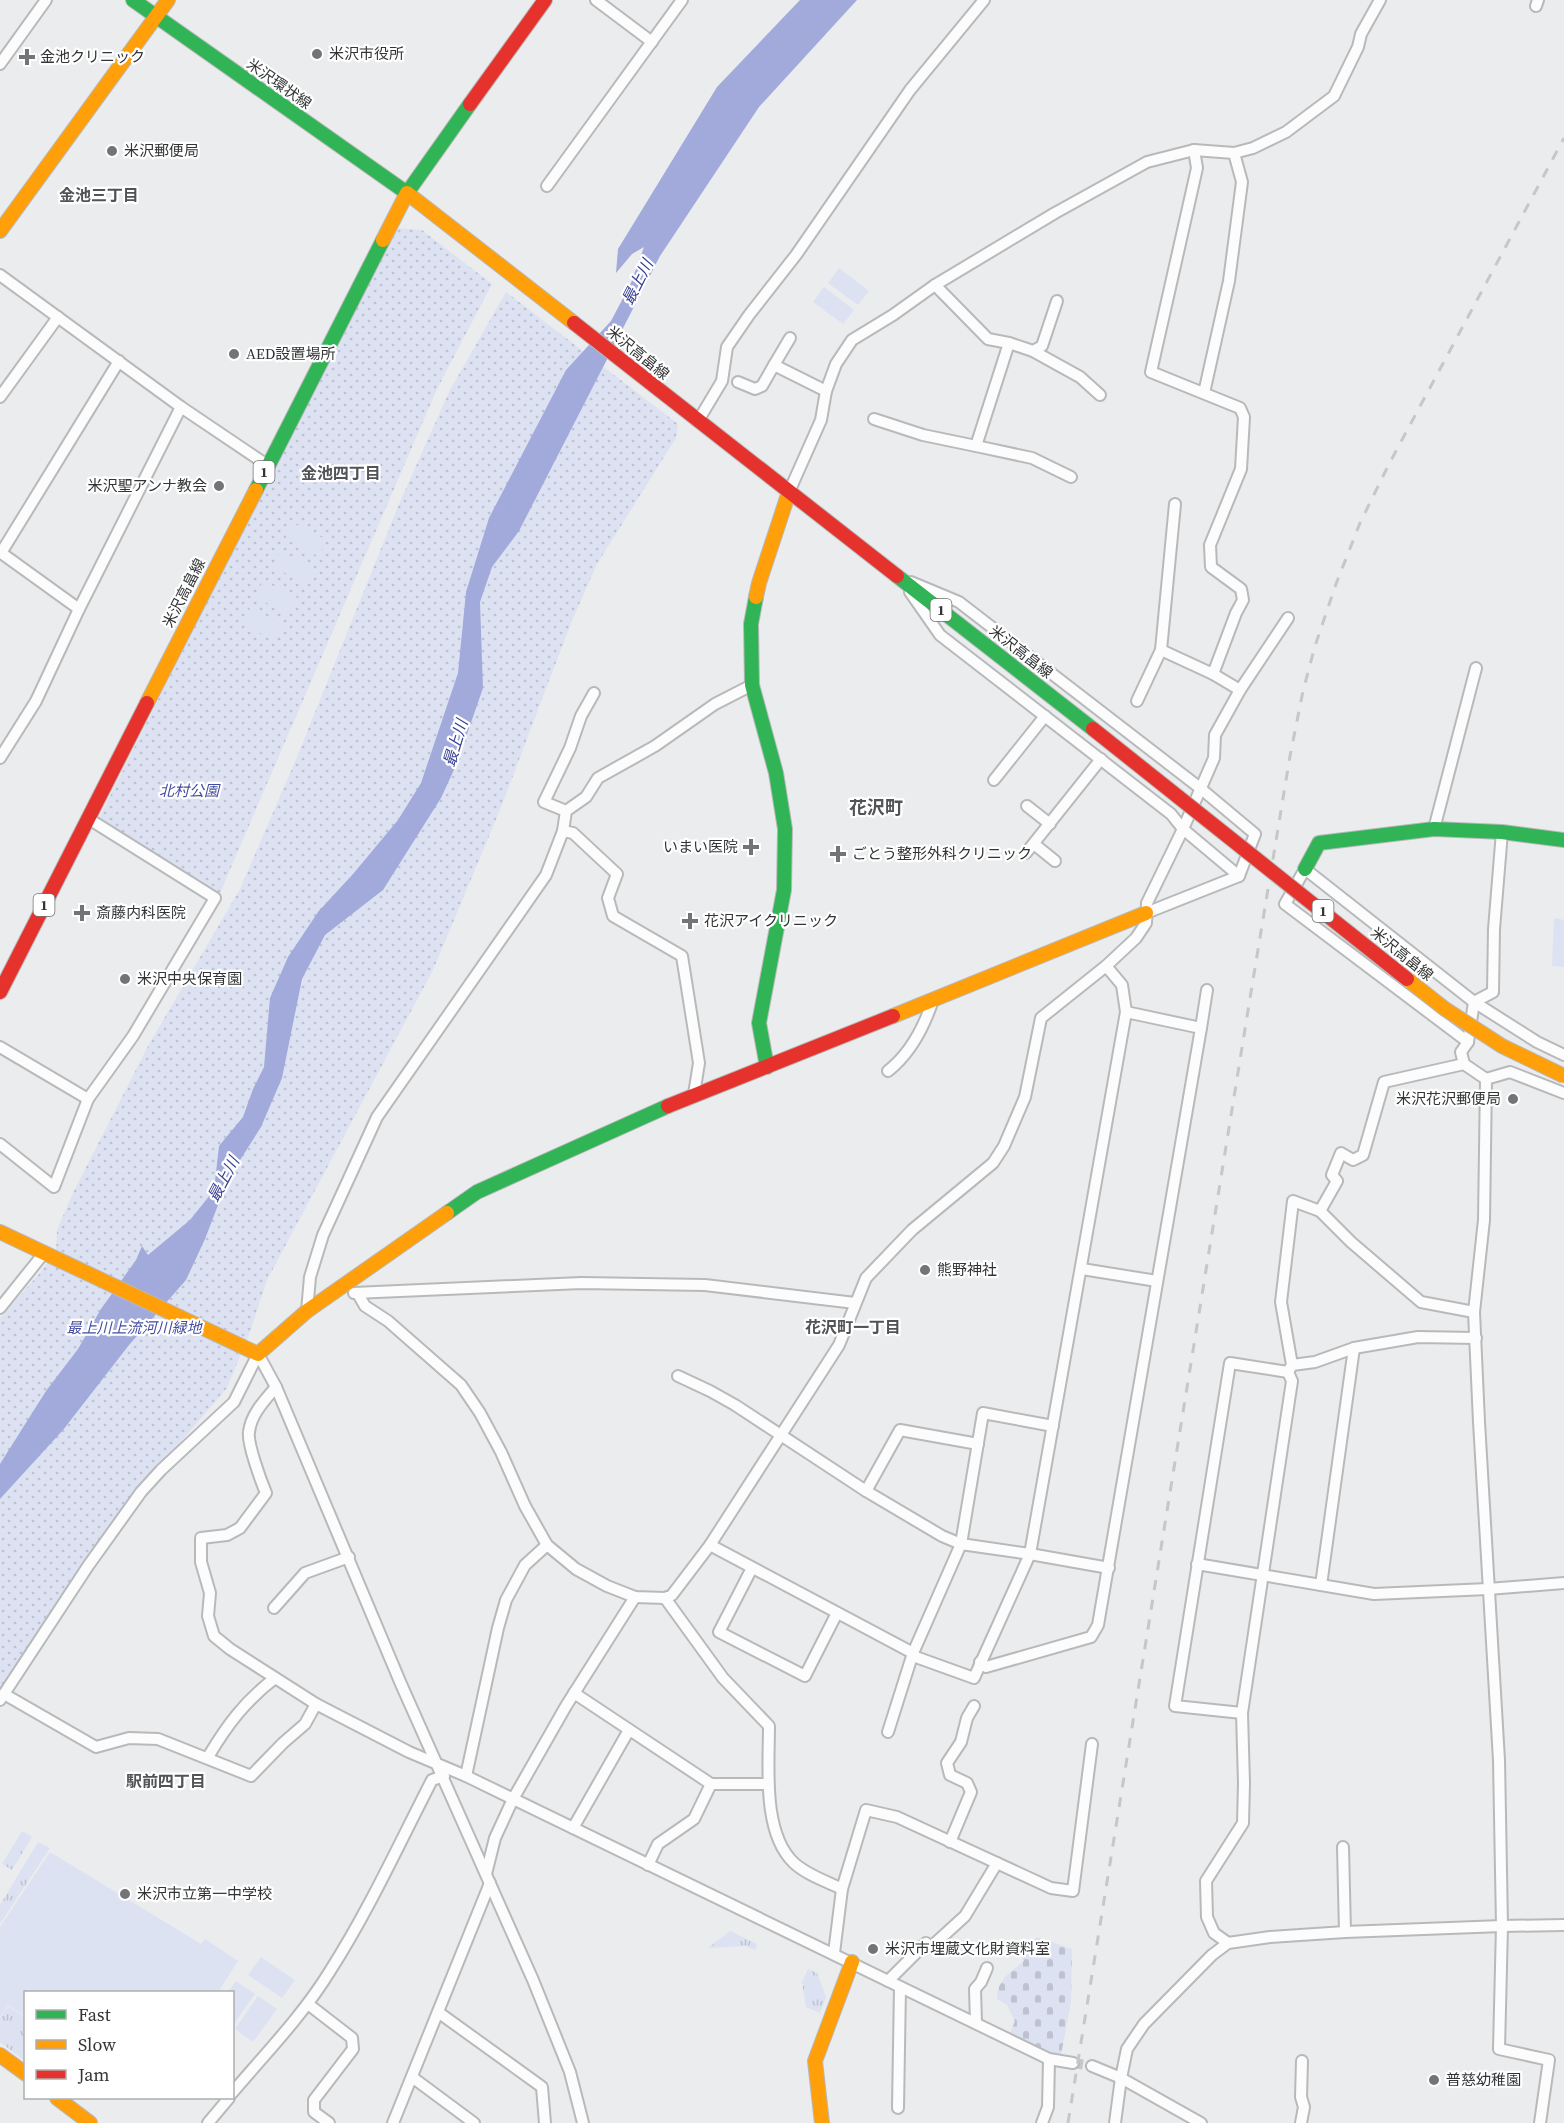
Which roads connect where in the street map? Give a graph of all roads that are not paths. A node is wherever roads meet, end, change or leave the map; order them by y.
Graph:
1 (46, 0) edge
2 (133, 0) edge
3 (168, 0) edge
4 (545, 0) edge
5 (596, 0) edge
6 (682, 0) edge
7 (984, 0) edge
8 (1380, 0) edge
9 (156, 17) junction
10 (652, 42) junction
11 (0, 64) edge
12 (1194, 150) junction
13 (1234, 153) junction
14 (547, 186) dead end
15 (407, 193) junction
16 (0, 231) edge
17 (0, 275) edge
18 (935, 285) junction
19 (1058, 301) dead end
20 (58, 317) junction
21 (790, 338) dead end
22 (1009, 343) junction
23 (1033, 351) junction
24 (119, 361) junction
25 (774, 365) junction
26 (738, 382) dead end
27 (826, 391) junction
28 (1204, 393) junction
29 (1100, 395) dead end
30 (0, 397) edge
31 (180, 406) junction
32 (874, 419) dead end
33 (698, 421) junction
34 (976, 446) junction
35 (267, 465) junction
36 (1071, 477) dead end
37 (789, 492) junction
38 (1175, 504) dead end
39 (0, 552) edge
40 (899, 577) junction
41 (79, 609) junction
42 (1288, 618) dead end
43 (1161, 650) junction
44 (1476, 668) dead end
45 (1213, 674) junction
46 (752, 685) junction
47 (1240, 690) junction
48 (594, 693) dead end
49 (1137, 701) dead end
50 (1045, 716) junction
51 (0, 758) edge
52 (1101, 759) junction
53 (994, 780) dead end
54 (1200, 788) junction
55 (1027, 806) dead end
56 (566, 812) junction
57 (89, 819) junction
58 (1050, 824) junction
59 (1183, 829) junction
60 (1434, 829) junction
61 (563, 831) junction
62 (1502, 832) junction
63 (1564, 840) edge
64 (1055, 861) dead end
65 (1305, 869) junction
66 (1239, 876) junction
67 (1146, 913) junction
68 (1106, 966) junction
69 (1207, 990) dead end
70 (0, 992) edge
71 (933, 1000) junction
72 (1474, 1002) junction
73 (1126, 1012) junction
74 (1201, 1028) junction
75 (1467, 1042) junction
76 (0, 1047) edge
77 (1564, 1055) edge
78 (1464, 1064) junction
79 (767, 1067) junction
80 (888, 1071) dead end
81 (1564, 1076) edge
82 (1486, 1079) junction
83 (1564, 1093) edge
84 (694, 1094) junction
85 (88, 1099) junction
86 (0, 1144) edge
87 (1320, 1211) junction
88 (0, 1232) edge
89 (44, 1253) junction
90 (1082, 1269) junction
91 (1157, 1281) junction
92 (340, 1288) junction
93 (358, 1294) junction
94 (855, 1303) junction
95 (0, 1308) edge
96 (307, 1311) junction
97 (1474, 1312) junction
98 (1476, 1338) junction
99 (1354, 1348) junction
100 (258, 1354) junction
101 (1290, 1369) junction
102 (678, 1376) dead end
103 (276, 1387) junction
104 (1053, 1426) junction
105 (782, 1436) junction
106 (978, 1444) junction
107 (866, 1491) junction
108 (961, 1544) junction
109 (548, 1545) junction
110 (710, 1545) junction
111 (1030, 1554) junction
112 (348, 1557) junction
113 (1197, 1564) junction
114 (752, 1568) junction
115 (1109, 1568) junction
116 (1261, 1575) junction
117 (1564, 1583) edge
118 (1321, 1585) junction
119 (1488, 1589) junction
120 (635, 1598) junction
121 (665, 1598) junction
122 (274, 1608) dead end
123 (837, 1613) junction
124 (913, 1654) junction
125 (980, 1662) junction
126 (275, 1678) junction
127 (574, 1693) junction
128 (2, 1697) edge
129 (316, 1704) junction
130 (974, 1706) dead end
131 (1242, 1713) junction
132 (629, 1730) junction
133 (888, 1732) dead end
134 (1092, 1744) dead end
135 (208, 1757) junction
136 (438, 1764) junction
137 (444, 1776) junction
138 (466, 1776) junction
139 (711, 1784) junction
140 (768, 1784) junction
141 (513, 1800) junction
142 (573, 1828) junction
143 (950, 1842) junction
144 (1343, 1847) dead end
145 (997, 1863) junction
146 (648, 1865) junction
147 (488, 1878) junction
148 (843, 1888) junction
149 (1564, 1925) edge
150 (1502, 1926) junction
151 (1345, 1932) junction
152 (1228, 1943) junction
153 (834, 1953) junction
154 (852, 1962) junction
155 (987, 1968) dead end
156 (888, 1981) junction
157 (900, 1987) junction
158 (308, 2004) junction
159 (438, 2012) junction
160 (976, 2023) junction
161 (0, 2055) edge
162 (1049, 2059) junction
163 (1302, 2061) dead end
164 (1073, 2062) tunnel mouth
165 (1092, 2066) tunnel mouth
166 (24, 2073) edge
167 (412, 2077) junction
168 (1121, 2078) junction
169 (234, 2091) edge
170 (60, 2099) edge
171 (226, 2099) edge
172 (898, 2108) dead end
173 (90, 2123) edge
174 (208, 2123) edge
175 (329, 2123) edge
176 (393, 2123) edge
177 (474, 2123) edge
178 (545, 2123) edge
179 (583, 2123) edge
180 (822, 2123) edge
181 (1042, 2123) edge
182 (1115, 2123) edge
183 (1201, 2123) edge
184 (1301, 2123) edge
185 (1540, 2123) edge

1 - 11 street
2 - 9 street, 米沢環状線
3 - 9 street
4 - 15 street
5 - 10 street
6 - 10 street
7 - 33 street
8 - 13 street
9 - 15 street, 米沢環状線
9 - 16 street
10 - 14 street
12 - 13 street
12 - 18 street
12 - 28 street
13 - 28 street
15 - 33 street, 米沢高畠線 / 1
15 - 35 street, 米沢高畠線 / 1
17 - 20 street
18 - 22 street
18 - 27 street
19 - 23 street
20 - 24 street
20 - 30 street
21 - 25 street
22 - 23 street
22 - 34 street
23 - 29 street
24 - 31 street
24 - 39 street
25 - 26 street
25 - 27 street
27 - 37 street
28 - 45 street
31 - 35 street
31 - 41 street
32 - 34 street
33 - 37 street, 米沢高畠線 / 1
34 - 36 street
35 - 57 street, 米沢高畠線 / 1
37 - 40 street, 米沢高畠線 / 1
37 - 46 street
38 - 43 street
39 - 41 street
40 - 50 street
40 - 54 street
40 - 81 street, 米沢高畠線 / 1, bridge
41 - 51 street
42 - 47 street
43 - 45 street
43 - 49 street
44 - 60 street
45 - 47 street
46 - 56 street
46 - 79 street
47 - 54 street
48 - 56 street
50 - 52 street
50 - 53 street
52 - 58 street
52 - 59 street
54 - 59 street
54 - 66 street
55 - 58 street
56 - 61 street
57 - 70 street, 米沢高畠線 / 1
57 - 85 street
58 - 64 street
59 - 66 street
59 - 67 street
60 - 62 street
60 - 65 street
61 - 84 street
61 - 96 street
62 - 63 street
62 - 72 street
65 - 72 street
65 - 75 street
66 - 67 street
67 - 68 street
67 - 71 street
68 - 73 street
68 - 94 street
69 - 74 street
71 - 79 street
71 - 80 street
72 - 75 street
72 - 77 street
73 - 74 street
73 - 90 street
74 - 91 street
75 - 78 street
76 - 85 street
78 - 82 street
78 - 87 street
79 - 84 street
82 - 83 street
82 - 97 street
84 - 92 street
85 - 86 street
87 - 97 street
87 - 101 street
88 - 89 street
89 - 95 street
89 - 100 street
90 - 91 street
90 - 104 street
91 - 115 street
92 - 93 street
92 - 96 street
93 - 94 street
93 - 109 street
94 - 105 street
96 - 100 street
97 - 98 street
98 - 99 street
98 - 119 street
99 - 101 street
99 - 118 street
100 - 103 street
100 - 128 street
101 - 113 street
101 - 116 street
102 - 105 street
103 - 112 street
103 - 126 street
104 - 106 street
104 - 111 street
105 - 107 street
105 - 110 street
106 - 107 street
106 - 108 street
107 - 108 street
108 - 111 street
108 - 124 street
109 - 120 street
109 - 138 street
110 - 114 street
110 - 121 street
111 - 115 street
111 - 125 street
112 - 122 street
112 - 136 street
113 - 116 street
113 - 131 street
114 - 123 street
114 - 123 street
115 - 125 street
116 - 118 street
116 - 131 street
117 - 119 street
118 - 119 street
119 - 150 street
120 - 121 street
120 - 127 street
121 - 140 street
123 - 124 street
124 - 125 street
124 - 133 street
126 - 129 street
126 - 135 street
127 - 132 street
127 - 141 street
128 - 135 street
129 - 135 street
129 - 136 street
130 - 143 street
131 - 152 street
132 - 139 street
132 - 142 street
134 - 145 street
136 - 137 street
136 - 138 street
137 - 147 street
137 - 158 street
138 - 141 street
139 - 140 street
139 - 146 street
140 - 148 street
141 - 142 street
141 - 147 street
142 - 146 street
143 - 145 street
143 - 148 street
144 - 151 street
145 - 156 street
146 - 153 street
147 - 159 street
147 - 179 street
148 - 153 street
149 - 150 street
150 - 151 street
150 - 185 street
151 - 152 street
152 - 168 street
153 - 154 street
154 - 156 street
154 - 180 street
155 - 160 street
156 - 157 street
157 - 160 street
157 - 172 street
158 - 169 street
158 - 175 street
159 - 167 street
159 - 178 street
160 - 162 street
161 - 166 street
162 - 164 street
162 - 181 street
163 - 184 street
165 - 168 street
167 - 176 street
167 - 177 street
168 - 182 street
168 - 183 street
170 - 173 street
171 - 174 street

